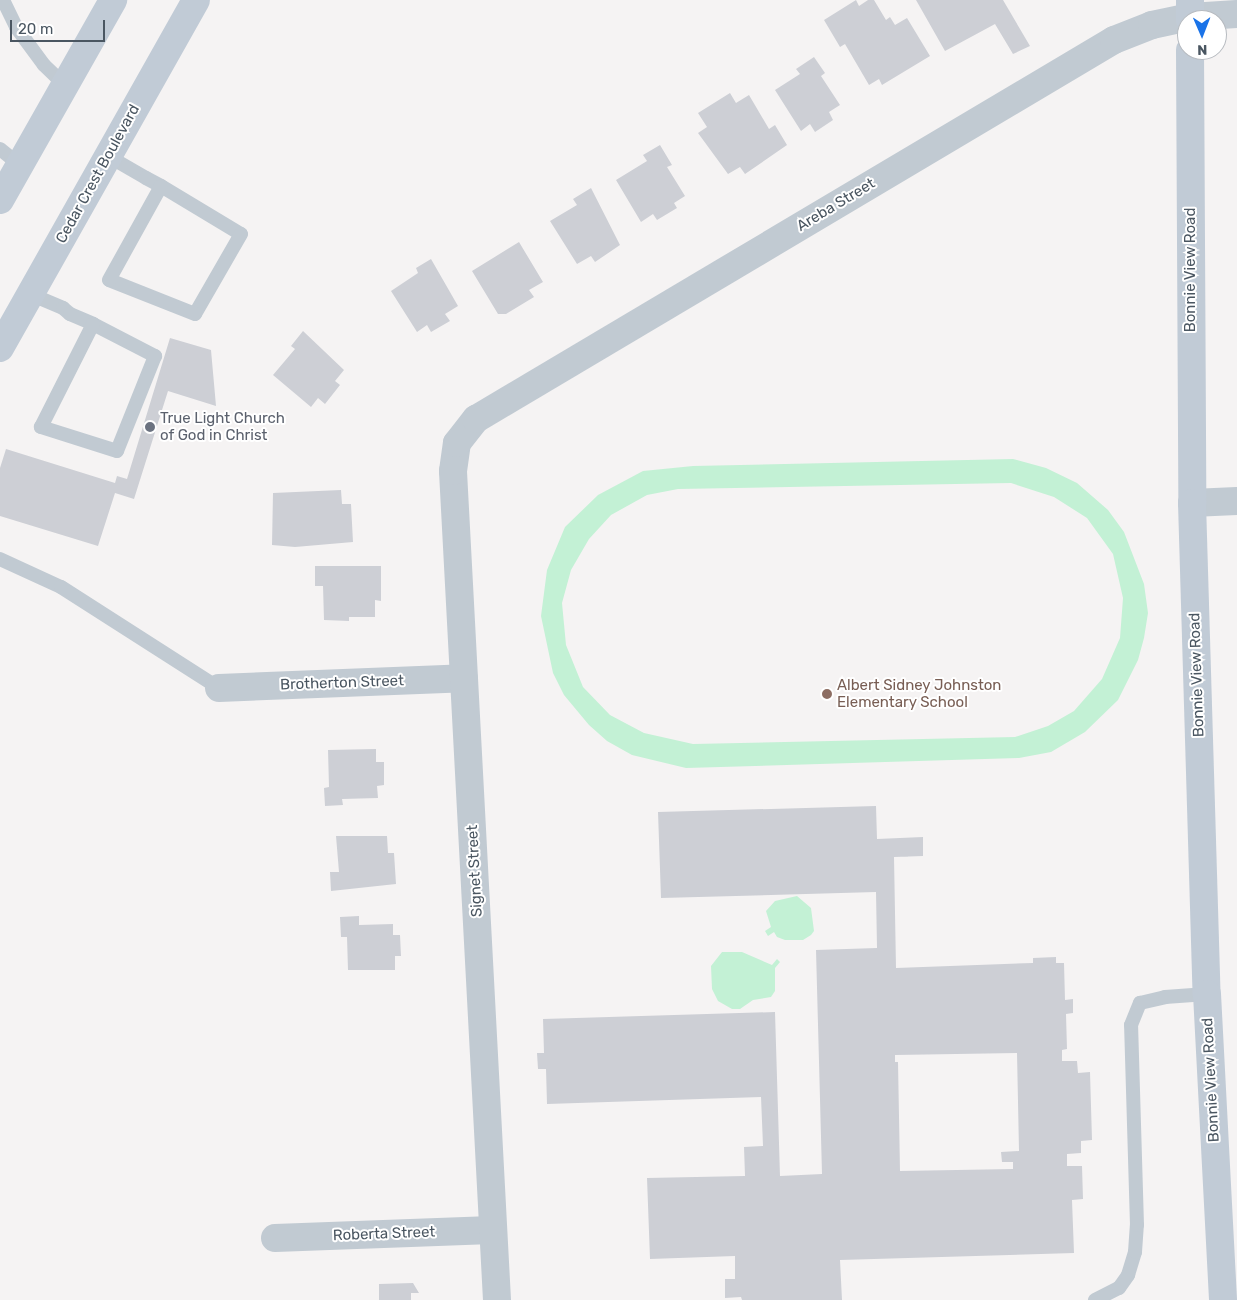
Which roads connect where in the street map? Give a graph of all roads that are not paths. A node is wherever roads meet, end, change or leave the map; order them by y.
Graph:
1 (3, 0) edge
2 (113, 0) edge
3 (196, 0) edge
4 (1177, 16) edge
5 (1190, 60) edge
6 (65, 84) junction
7 (108, 156) junction
8 (10, 157) edge
9 (161, 186) junction
10 (0, 200) edge
11 (30, 294) junction
12 (94, 324) junction
13 (0, 348) edge
14 (457, 443) joint
15 (1237, 501) edge
16 (1192, 503) junction
17 (0, 559) edge
18 (464, 678) junction
19 (219, 688) joint
20 (1206, 994) junction
21 (492, 1230) junction
22 (275, 1238) dead end
23 (497, 1300) edge
24 (1095, 1300) edge
25 (1223, 1300) edge

1 - 6 lane
2 - 6 street
3 - 7 street, Cedar Crest Boulevard
4 - 14 street, Areba Street
5 - 16 street, Bonnie View Road
6 - 8 street
7 - 9 lane
7 - 11 street, Cedar Crest Boulevard
8 - 10 street
9 - 9 lane
11 - 12 lane
11 - 13 street, Cedar Crest Boulevard
12 - 12 lane
14 - 18 street, Signet Street
15 - 16 street
16 - 20 street, Bonnie View Road
17 - 19 lane
18 - 19 street, Brotherton Street
18 - 21 street, Signet Street
20 - 24 lane
20 - 25 street, Bonnie View Road
21 - 22 street, Roberta Street
21 - 23 street, Signet Street

